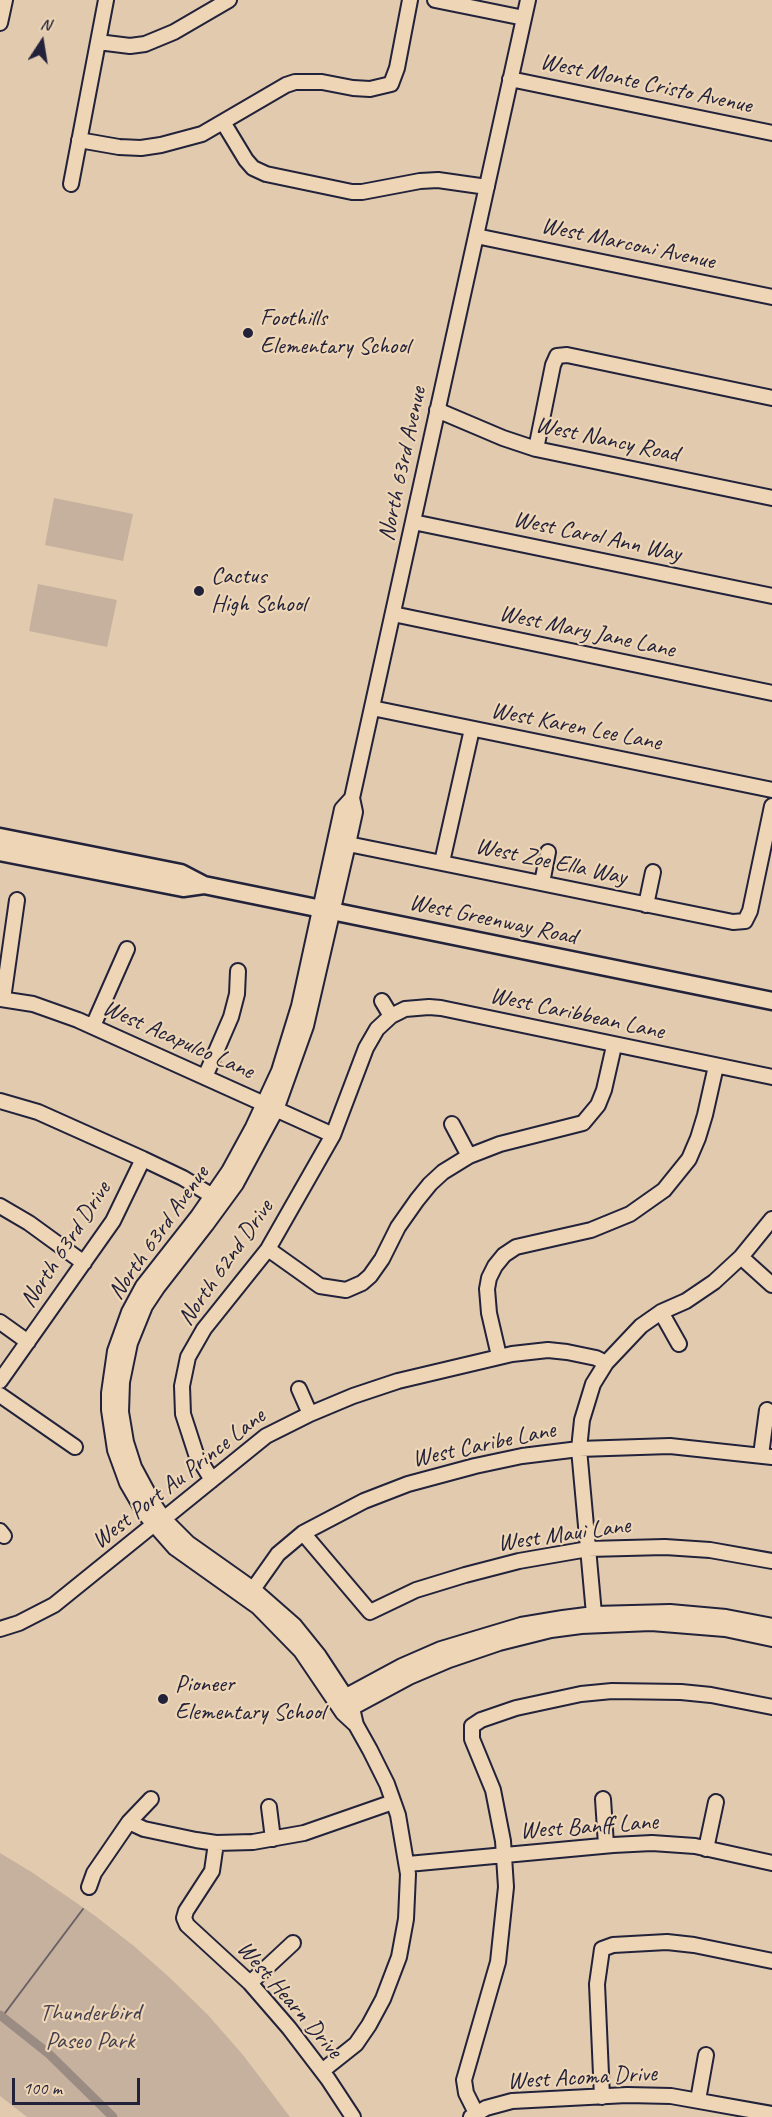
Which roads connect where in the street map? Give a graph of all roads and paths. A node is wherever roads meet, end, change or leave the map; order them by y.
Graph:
1 (4, 0) edge
2 (106, 0) edge
3 (229, 0) edge
4 (410, 0) edge
5 (435, 0) edge
6 (528, 0) edge
7 (524, 18) junction
8 (0, 23) edge
9 (98, 42) junction
10 (510, 79) junction
11 (223, 122) junction
12 (772, 133) edge
13 (79, 140) junction
14 (71, 184) dead end
15 (487, 187) junction
16 (476, 236) junction
17 (772, 297) edge
18 (772, 398) edge
19 (437, 410) junction
20 (536, 449) junction
21 (772, 498) edge
22 (413, 522) junction
23 (772, 596) edge
24 (393, 614) junction
25 (772, 693) edge
26 (372, 708) junction
27 (472, 729) junction
28 (772, 790) edge
29 (352, 798) junction
30 (772, 806) edge
31 (348, 844) junction
32 (4, 846) edge
33 (548, 852) dead end
34 (442, 862) junction
35 (653, 872) dead end
36 (542, 883) junction
37 (17, 900) dead end
38 (646, 905) junction
39 (326, 910) junction
40 (127, 949) dead end
41 (238, 971) dead end
42 (2, 999) edge
43 (382, 1001) dead end
44 (772, 1002) edge
45 (391, 1016) junction
46 (93, 1026) junction
47 (614, 1046) junction
48 (716, 1065) junction
49 (205, 1077) junction
50 (772, 1077) edge
51 (0, 1101) edge
52 (270, 1107) junction
53 (452, 1124) dead end
54 (333, 1135) junction
55 (469, 1156) junction
56 (143, 1159) junction
57 (217, 1200) junction
58 (0, 1206) edge
59 (772, 1219) edge
60 (268, 1250) junction
61 (741, 1257) junction
62 (84, 1263) junction
63 (772, 1285) edge
64 (661, 1312) junction
65 (0, 1322) edge
66 (28, 1342) junction
67 (679, 1344) dead end
68 (499, 1356) junction
69 (606, 1363) junction
70 (0, 1381) edge
71 (299, 1389) dead end
72 (0, 1395) edge
73 (767, 1410) dead end
74 (310, 1414) junction
75 (75, 1447) dead end
76 (579, 1449) junction
77 (767, 1456) edge
78 (212, 1480) junction
79 (159, 1522) junction
80 (303, 1533) junction
81 (588, 1549) junction
82 (772, 1561) edge
83 (250, 1593) junction
84 (594, 1619) junction
85 (772, 1626) edge
86 (0, 1629) edge
87 (772, 1639) edge
88 (344, 1705) junction
89 (772, 1707) edge
90 (151, 1799) dead end
91 (603, 1799) dead end
92 (393, 1802) junction
93 (716, 1803) dead end
94 (269, 1808) dead end
95 (129, 1822) junction
96 (273, 1839) junction
97 (216, 1843) junction
98 (606, 1845) junction
99 (706, 1849) junction
100 (505, 1855) junction
101 (772, 1863) edge
102 (408, 1864) junction
103 (88, 1887) dead end
104 (293, 1942) dead end
105 (772, 1961) edge
106 (250, 1983) junction
107 (706, 2055) dead end
108 (322, 2071) junction
109 (602, 2097) junction
110 (698, 2100) junction
111 (772, 2114) edge
112 (475, 2116) edge
113 (353, 2117) edge

1 - 8 street
2 - 9 street
3 - 9 street
4 - 11 street
5 - 7 street, West Monte Cristo Avenue
6 - 7 street, North 63rd Avenue
7 - 10 street, North 63rd Avenue
9 - 13 street
10 - 12 street, West Monte Cristo Avenue
10 - 15 street, North 63rd Avenue
11 - 13 street
11 - 15 street
13 - 14 street
15 - 16 street, North 63rd Avenue
16 - 17 street, West Marconi Avenue
16 - 19 street, North 63rd Avenue
18 - 20 street
19 - 20 street, West Nancy Road
19 - 22 street, North 63rd Avenue
20 - 21 street, West Nancy Road
22 - 23 street, West Carol Ann Way
22 - 24 street, North 63rd Avenue
24 - 25 street, West Mary Jane Lane
24 - 26 street, North 63rd Avenue
26 - 27 street, West Karen Lee Lane
26 - 29 street, North 63rd Avenue
27 - 28 street, West Karen Lee Lane
27 - 34 street
29 - 31 street, North 63rd Avenue
29 - 39 street, North 63rd Avenue
30 - 38 street, West Zoe Ella Way
31 - 34 street, West Zoe Ella Way
31 - 39 street, North 63rd Avenue
32 - 39 main road, West Greenway Road
33 - 36 street
34 - 36 street, West Zoe Ella Way
35 - 38 street
36 - 38 street, West Zoe Ella Way
37 - 42 street
39 - 44 main road, West Greenway Road
39 - 52 street, North 63rd Avenue
40 - 46 street
41 - 49 street
42 - 46 street, West Acapulco Lane
43 - 45 street
45 - 47 street, West Caribbean Lane
45 - 54 street, North 62nd Drive
46 - 49 street, West Acapulco Lane
47 - 48 street, West Caribbean Lane
47 - 55 street
48 - 50 street, West Caribbean Lane
48 - 68 street
49 - 52 street, West Acapulco Lane
51 - 56 street
52 - 54 street, West Acapulco Lane
52 - 57 street, North 63rd Avenue
53 - 55 street
54 - 60 street, North 62nd Drive
55 - 60 street
56 - 57 street
56 - 62 street, North 63rd Drive
57 - 79 street, North 63rd Avenue
58 - 62 street
59 - 61 street
60 - 78 street, North 62nd Drive
61 - 63 street
61 - 64 street
62 - 66 street, North 63rd Drive
64 - 67 street
64 - 69 street
65 - 66 street
66 - 70 street, North 63rd Drive
68 - 69 street, West Port Au Prince Lane
68 - 74 street, West Port Au Prince Lane
69 - 76 street
71 - 74 street
72 - 75 street
73 - 77 street
74 - 78 street, West Port Au Prince Lane
76 - 77 street, West Caribe Lane
76 - 80 street, West Caribe Lane
76 - 81 street
78 - 79 street, West Port Au Prince Lane
79 - 83 street, North 63rd Avenue
79 - 86 street, West Port Au Prince Lane
80 - 81 street, West Maui Lane
80 - 83 street, West Caribe Lane
81 - 82 street, West Maui Lane
81 - 84 street
83 - 88 street, North 63rd Avenue
84 - 85 street
84 - 87 street
84 - 88 street
88 - 92 street, North 63rd Avenue
89 - 100 street
90 - 95 street
91 - 98 street
92 - 96 street
92 - 102 street, North 63rd Avenue
93 - 99 street
94 - 96 street
95 - 97 street
95 - 103 street
96 - 97 street
97 - 106 street, West Hearn Drive
98 - 99 street, West Banff Lane
98 - 100 street, West Banff Lane
99 - 101 street, West Banff Lane
100 - 102 street, West Banff Lane
100 - 112 street
102 - 108 street, North 63rd Avenue
104 - 106 street
105 - 109 street
106 - 108 street, West Hearn Drive
107 - 110 street
108 - 113 street, West Hearn Drive
109 - 110 street, West Acoma Drive
109 - 112 street, West Acoma Drive
110 - 111 street, West Acoma Drive

